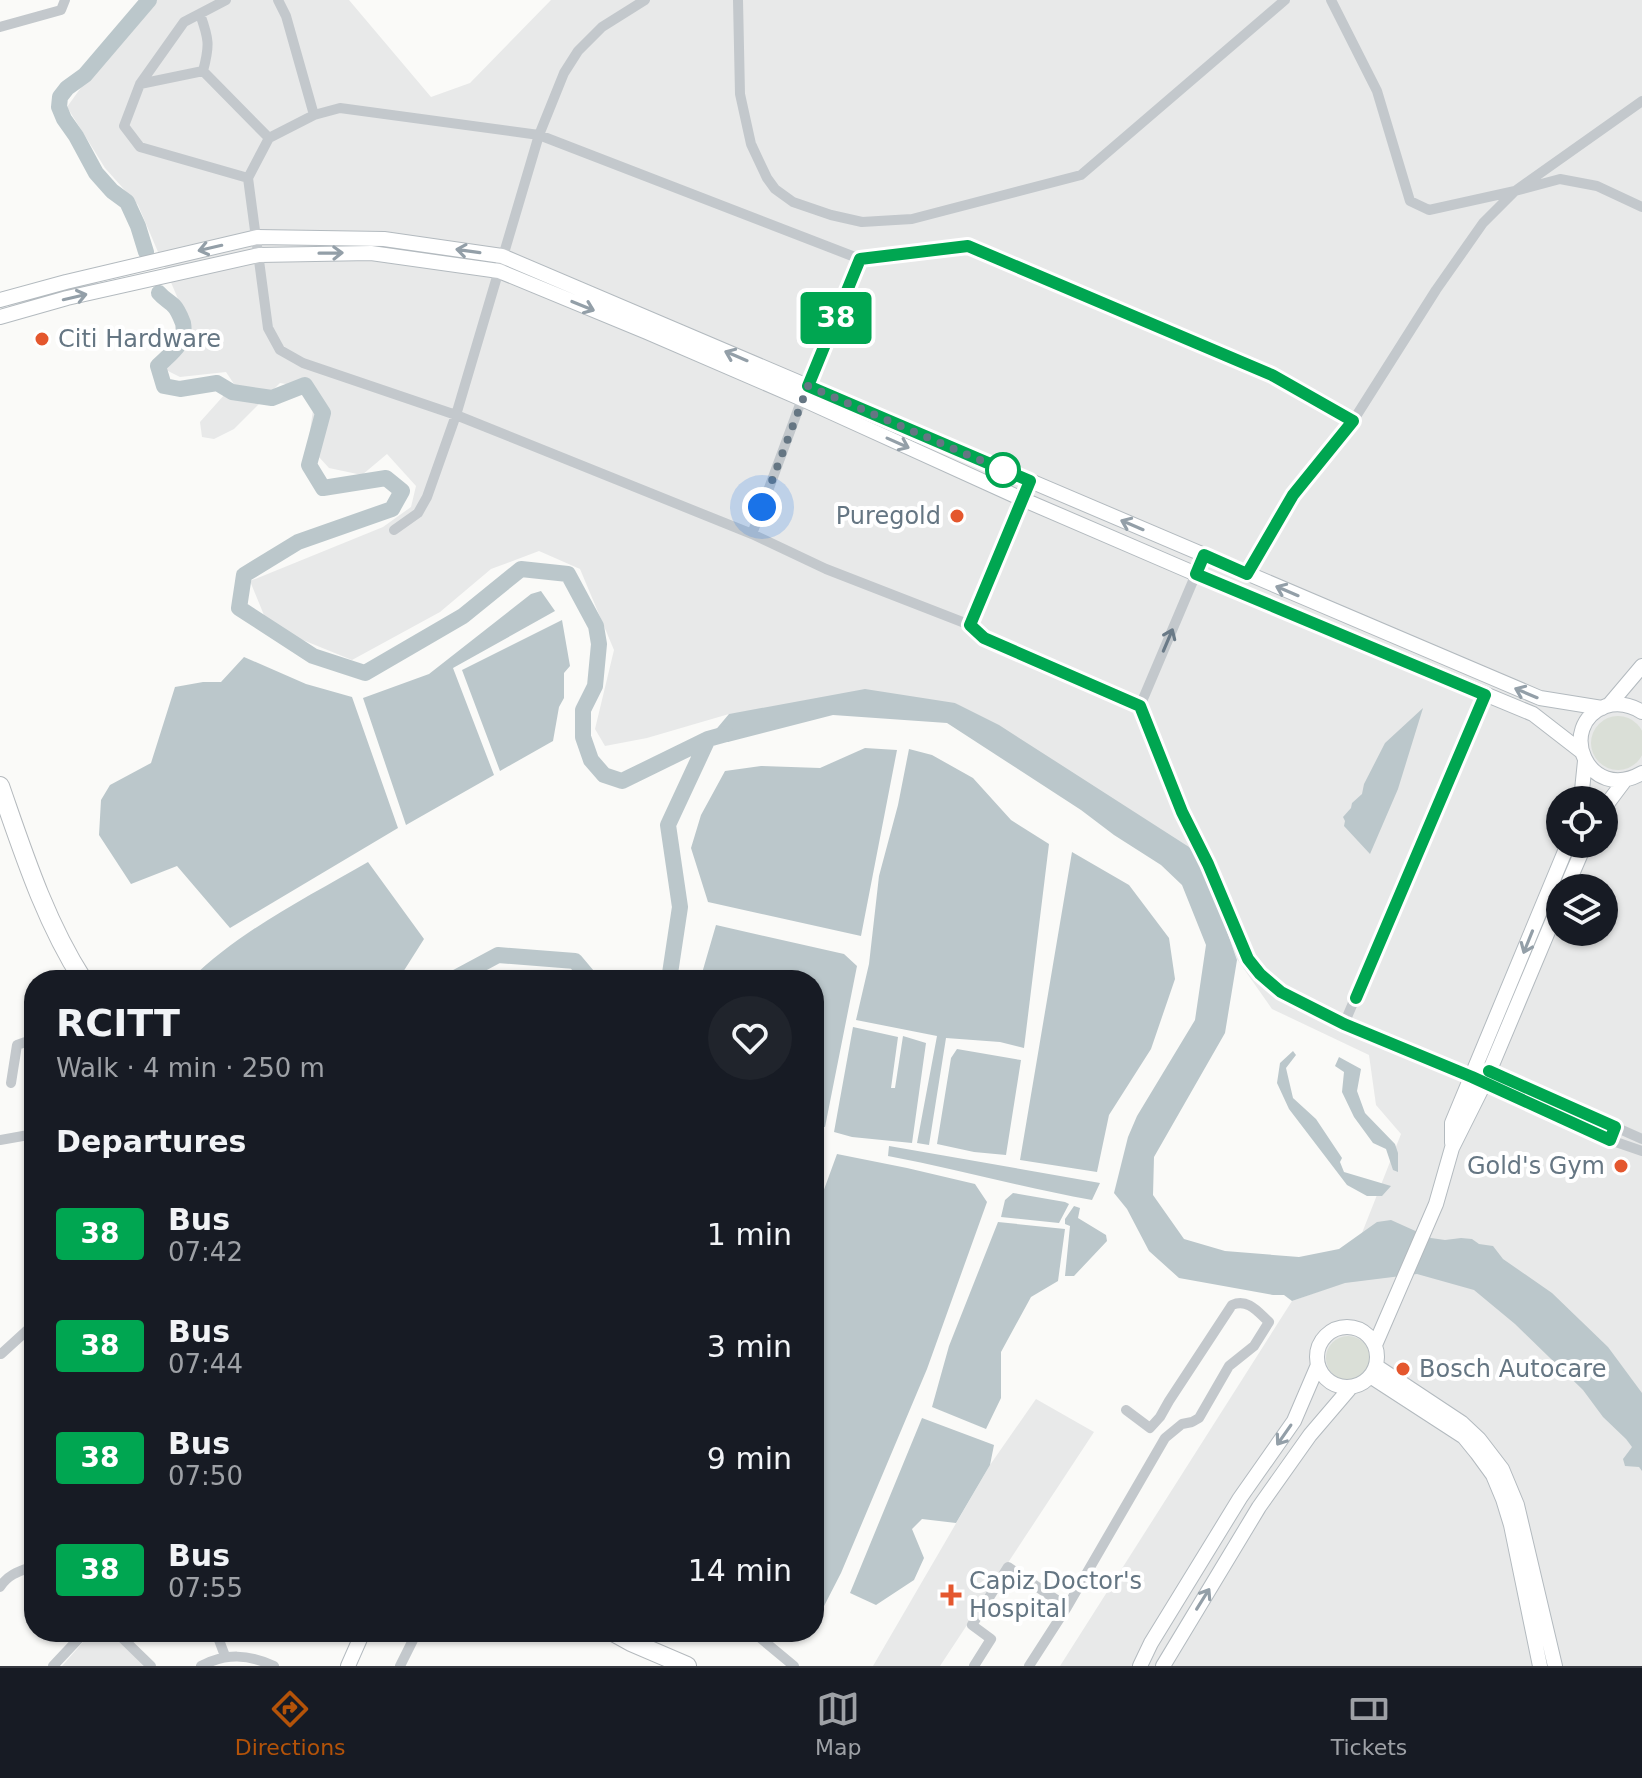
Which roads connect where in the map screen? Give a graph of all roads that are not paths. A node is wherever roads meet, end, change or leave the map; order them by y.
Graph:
1 (65, 0) edge
2 (226, 0) edge
3 (278, 0) edge
4 (645, 0) edge
5 (738, 0) edge
6 (1285, 0) edge
7 (1331, 0) edge
8 (200, 14) junction
9 (0, 27) edge
10 (203, 71) junction
11 (140, 84) junction
12 (1642, 101) edge
13 (314, 115) junction
14 (539, 135) junction
15 (269, 138) junction
16 (248, 178) junction
17 (1515, 191) junction
18 (1642, 207) edge
19 (257, 237) junction
20 (259, 255) junction
21 (860, 259) junction
22 (500, 264) junction
23 (0, 300) edge
24 (0, 317) edge
25 (805, 392) junction
26 (456, 415) junction
27 (1353, 421) junction
28 (1030, 481) junction
29 (1022, 499) junction
30 (394, 530) dead end
31 (752, 534) junction
32 (1204, 555) junction
33 (1196, 574) junction
34 (1247, 574) junction
35 (970, 625) junction
36 (1642, 666) edge
37 (1485, 695) junction
38 (1140, 706) junction
39 (1606, 707) junction
40 (1642, 712) edge
41 (1584, 756) junction
42 (1642, 773) edge
43 (1625, 780) junction
44 (0, 786) edge
45 (1582, 786) edge
46 (1618, 789) edge
47 (1563, 858) edge
48 (1546, 934) edge
49 (77, 970) edge
50 (1344, 1024) junction
51 (24, 1043) edge
52 (1482, 1077) junction
53 (11, 1083) dead end
54 (1615, 1127) junction
55 (24, 1136) edge
56 (1642, 1139) edge
57 (0, 1140) edge
58 (1610, 1140) junction
59 (1642, 1151) edge
60 (24, 1333) edge
61 (1375, 1345) junction
62 (1, 1354) edge
63 (1318, 1365) junction
64 (1373, 1371) junction
65 (1351, 1387) junction
66 (1126, 1410) dead end
67 (1150, 1428) junction
68 (1165, 1438) junction
69 (24, 1570) edge
70 (0, 1587) edge
71 (1067, 1607) junction
72 (76, 1642) edge
73 (126, 1642) edge
74 (220, 1642) edge
75 (359, 1642) edge
76 (412, 1642) edge
77 (631, 1642) edge
78 (765, 1642) edge
79 (225, 1656) junction
80 (53, 1666) edge
81 (151, 1666) edge
82 (201, 1666) edge
83 (274, 1666) edge
84 (348, 1666) edge
85 (400, 1666) edge
86 (687, 1666) edge
87 (794, 1666) edge
88 (974, 1666) edge
89 (1029, 1666) edge
90 (1140, 1666) edge
91 (1163, 1666) edge
92 (1540, 1666) edge
93 (1555, 1666) edge

1 - 9 street
2 - 8 street
3 - 13 street
4 - 14 street
5 - 6 street
7 - 17 street
8 - 10 street
8 - 11 street
10 - 11 street
10 - 15 street
11 - 16 street
12 - 17 street
13 - 14 street
13 - 15 street
14 - 21 street
14 - 22 street
15 - 16 street
16 - 19 street
17 - 18 street
17 - 27 street
19 - 20 street
22 -> 19 street
19 -> 23 street
20 -> 22 street
24 -> 20 street
20 - 26 street
21 - 25 street
21 - 27 street
22 - 25 street
22 - 26 street
25 - 28 street
25 -> 29 street
25 - 31 street
26 - 30 street
26 - 31 street
27 - 34 street
28 - 29 street
32 -> 28 street
29 - 33 street
29 - 35 street
31 - 35 street
32 - 33 street
32 - 34 street
33 - 37 street
38 -> 33 street
39 -> 34 street
35 - 38 street
36 - 39 street
37 - 41 street
37 - 50 street
38 - 50 street
39 - 40 street
39 - 41 street
41 - 43 street
41 - 45 street
42 - 43 street
43 - 46 street
44 - 49 highway
47 -> 52 street
48 - 52 street
50 - 52 street
51 - 53 street
52 - 54 street
52 - 58 street
52 - 61 street
54 - 56 street
54 - 58 street
55 - 57 street
58 - 59 street
60 - 62 street
61 - 63 street
61 - 64 street
63 - 65 street
63 -> 90 street
64 - 65 street
64 - 92 street
64 - 93 street
91 -> 65 street
66 - 67 street
67 - 68 street
67 - 68 street
68 - 71 street
69 - 70 street
71 - 88 street
71 - 89 street
72 - 80 street
73 - 81 street
74 - 79 street
75 - 84 street
76 - 85 street
77 - 86 highway
78 - 87 street
79 - 82 street
79 - 83 street

